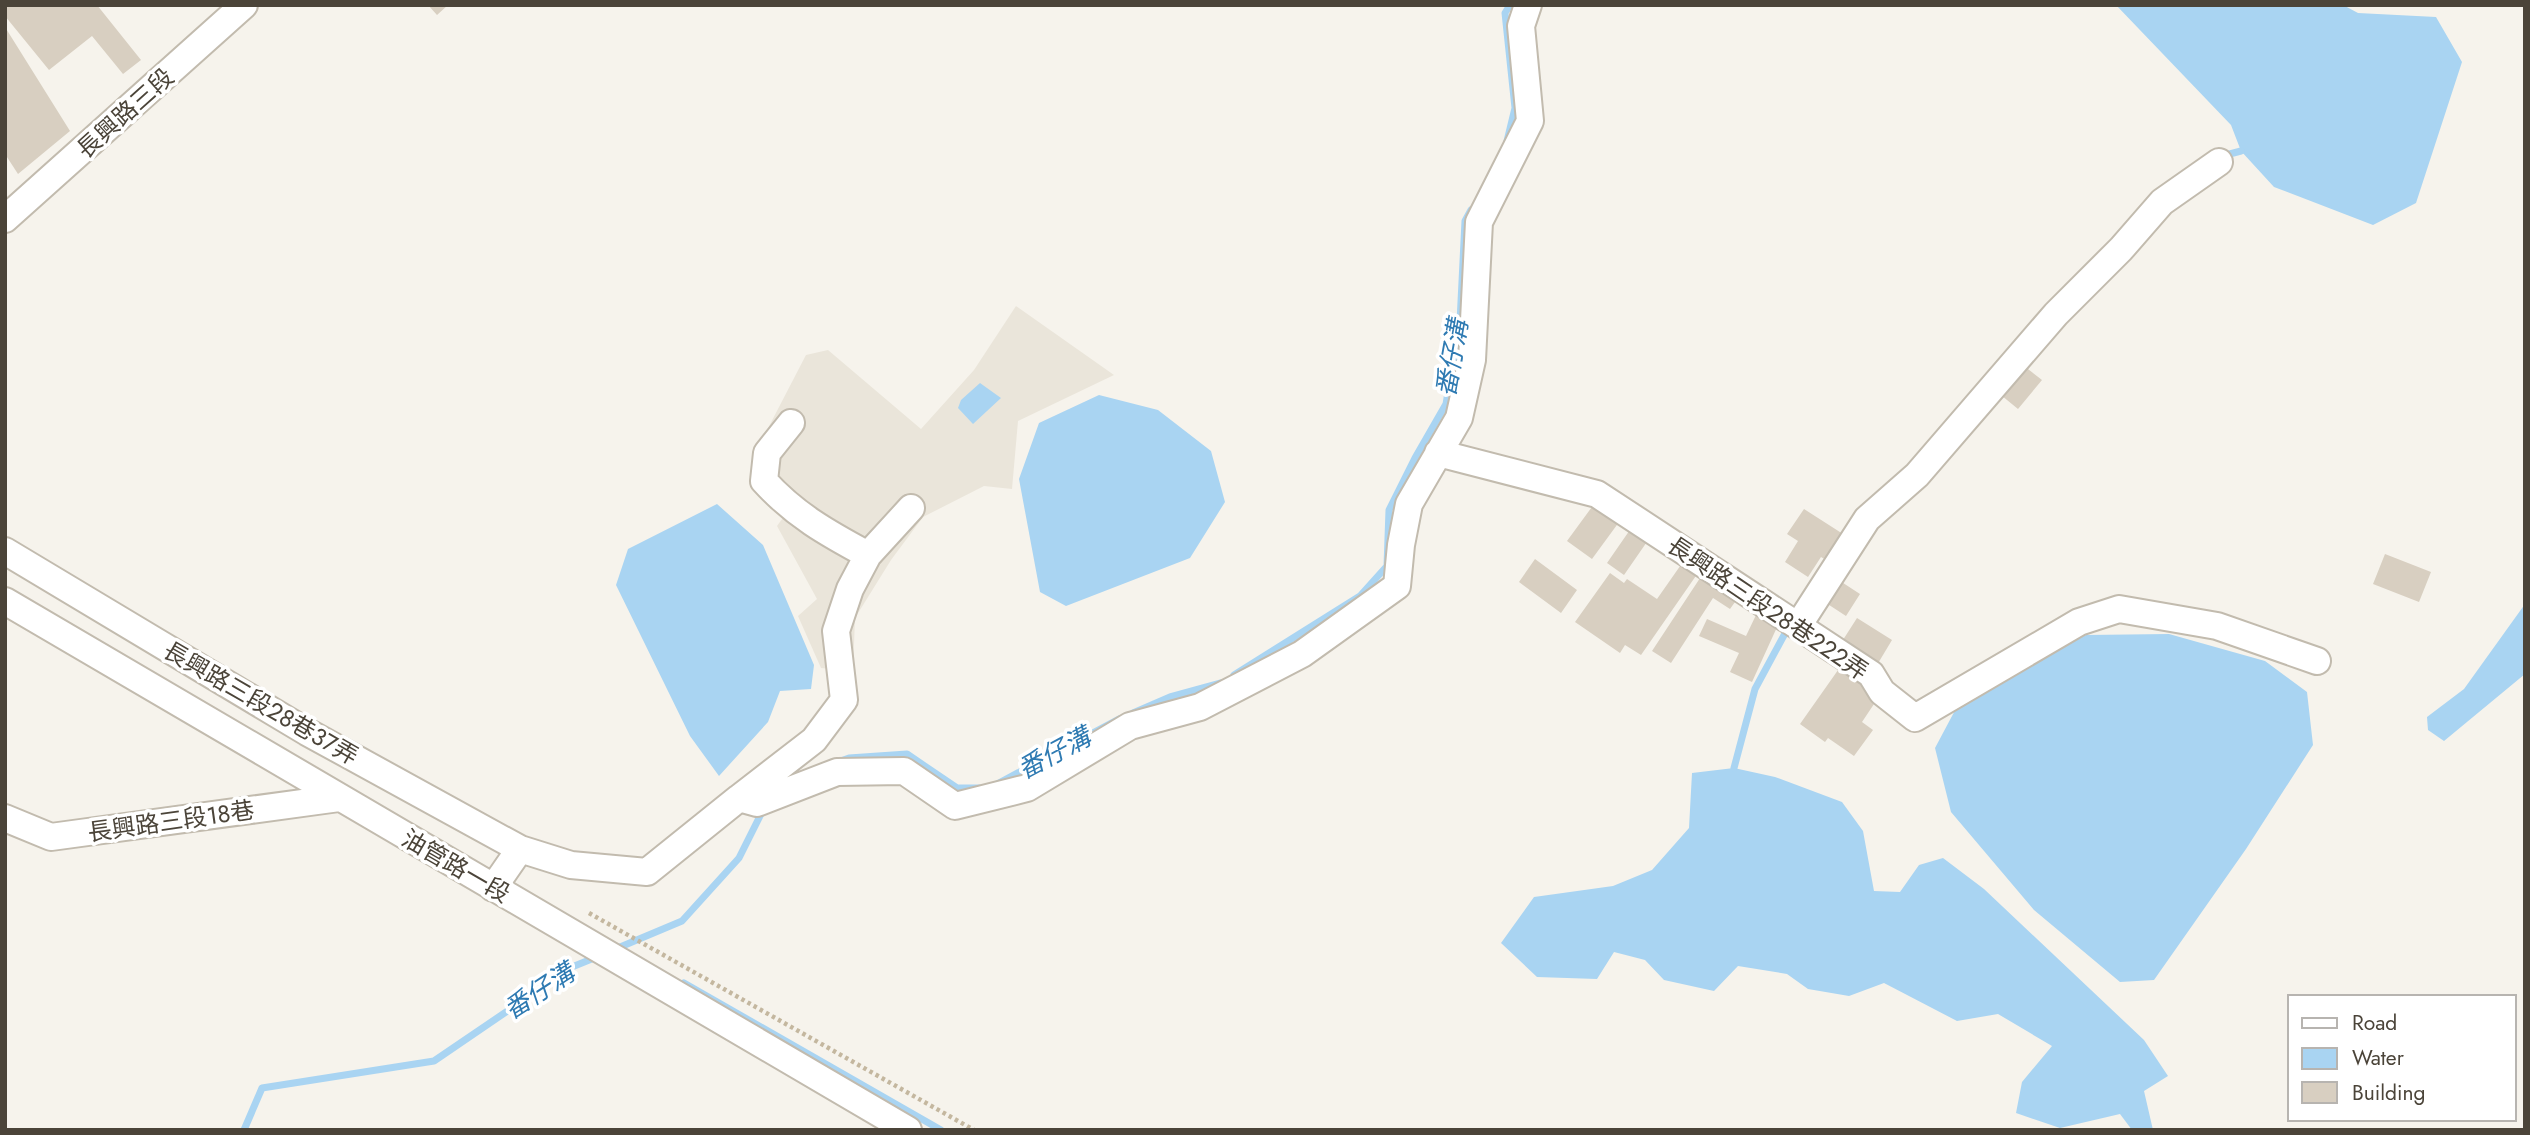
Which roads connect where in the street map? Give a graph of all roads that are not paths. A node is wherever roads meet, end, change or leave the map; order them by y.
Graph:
1 (244, 5) edge
2 (1528, 5) edge
3 (2219, 162) dead end
4 (5, 219) edge
5 (791, 423) dead end
6 (1438, 453) junction
7 (911, 508) dead end
8 (5, 551) edge
9 (868, 555) junction
10 (5, 600) edge
11 (1798, 626) junction
12 (2317, 662) dead end
13 (339, 797) junction
14 (738, 798) junction
15 (5, 818) edge
16 (520, 849) junction
17 (493, 888) junction
18 (908, 1130) edge

1 - 4 street, 長興路三段
2 - 6 street
3 - 11 street
5 - 9 street
6 - 11 street, 長興路三段28巷222弄
6 - 14 street
7 - 9 street, 長興路三段28巷37弄
8 - 16 street, 長興路三段28巷37弄
9 - 14 street, 長興路三段28巷37弄
10 - 13 street, 油管路一段
11 - 12 street, 長興路三段28巷222弄
13 - 15 street, 長興路三段18巷
13 - 17 street, 油管路一段
14 - 16 street, 長興路三段28巷37弄
16 - 17 street
17 - 18 street, 油管路一段

